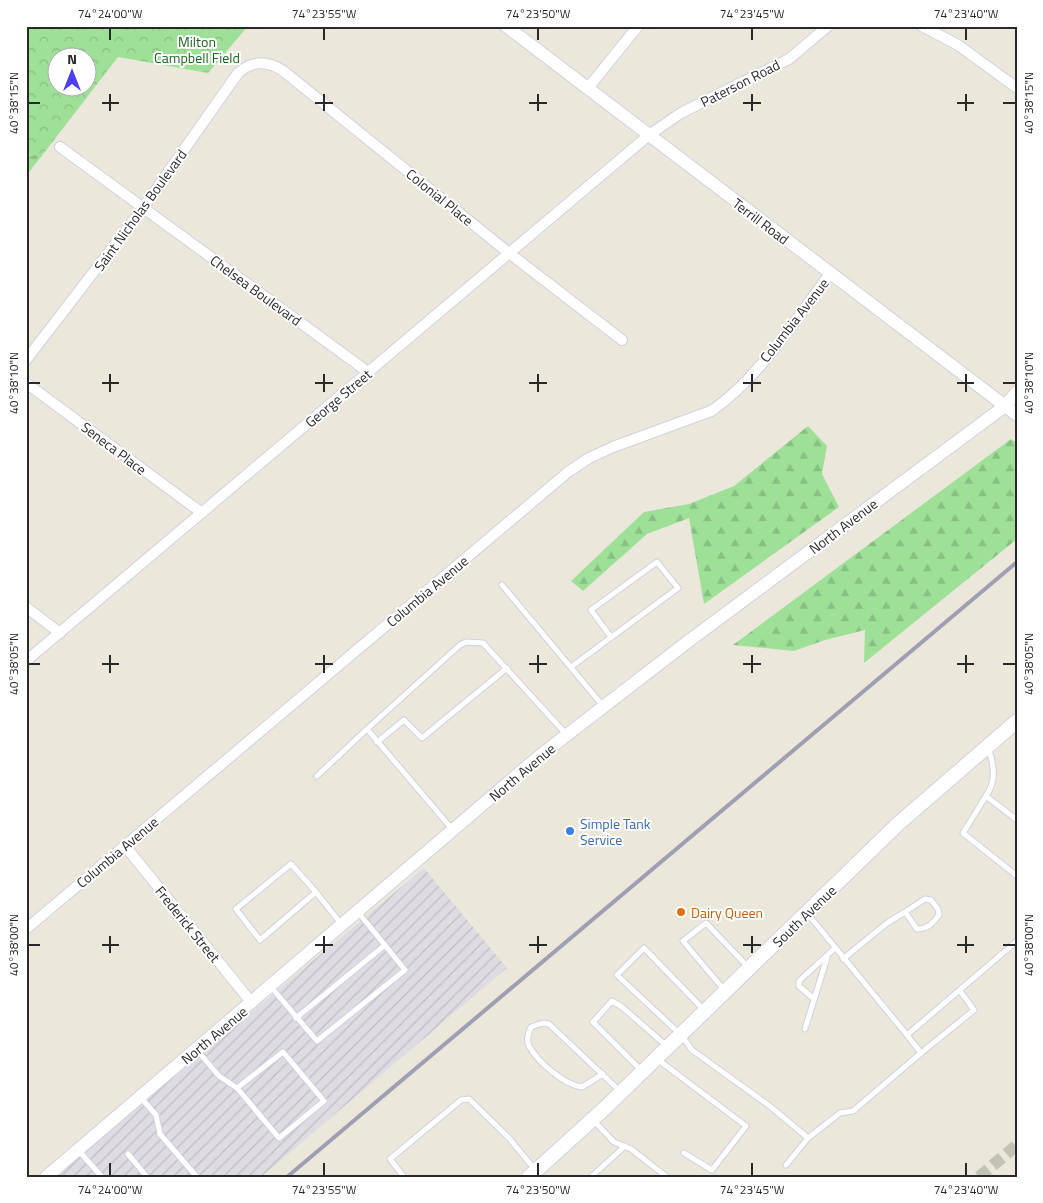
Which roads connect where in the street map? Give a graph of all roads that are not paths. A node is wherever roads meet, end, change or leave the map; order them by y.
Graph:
1 (506, 26) edge
2 (638, 26) edge
3 (828, 26) edge
4 (922, 26) edge
5 (254, 63) joint
6 (588, 88) junction
7 (1017, 88) edge
8 (649, 135) junction
9 (60, 147) dead end
10 (143, 208) junction
11 (509, 253) junction
12 (830, 274) junction
13 (622, 340) dead end
14 (26, 360) edge
15 (368, 372) junction
16 (26, 383) edge
17 (1017, 392) edge
18 (1005, 406) junction
19 (1017, 415) edge
20 (202, 513) junction
21 (502, 585) dead end
22 (26, 607) edge
23 (60, 633) junction
24 (611, 637) junction
25 (26, 661) edge
26 (571, 667) junction
27 (507, 668) junction
28 (602, 706) junction
29 (1017, 721) edge
30 (367, 729) junction
31 (566, 735) junction
32 (377, 742) junction
33 (988, 747) junction
34 (317, 776) dead end
35 (986, 796) junction
36 (1017, 820) edge
37 (453, 830) junction
38 (125, 846) junction
39 (1017, 876) edge
40 (316, 892) junction
41 (358, 912) junction
42 (905, 912) junction
43 (806, 913) junction
44 (342, 925) junction
45 (26, 929) edge
46 (1017, 941) edge
47 (385, 945) junction
48 (835, 948) junction
49 (827, 958) junction
50 (844, 959) junction
51 (750, 968) junction
52 (271, 986) junction
53 (960, 991) junction
54 (726, 992) junction
55 (814, 999) junction
56 (252, 1003) junction
57 (705, 1012) junction
58 (296, 1018) junction
59 (805, 1030) dead end
60 (681, 1035) junction
61 (907, 1035) junction
62 (669, 1047) junction
63 (196, 1050) junction
64 (921, 1053) junction
65 (657, 1058) junction
66 (643, 1072) junction
67 (603, 1074) junction
68 (237, 1088) junction
69 (622, 1092) junction
70 (140, 1097) junction
71 (593, 1120) junction
72 (808, 1138) junction
73 (625, 1146) junction
74 (78, 1150) junction
75 (684, 1153) dead end
76 (128, 1154) dead end
77 (786, 1165) dead end
78 (532, 1175) edge
79 (46, 1177) edge
80 (102, 1177) edge
81 (147, 1177) edge
82 (197, 1177) edge
83 (404, 1177) edge
84 (590, 1177) edge
85 (667, 1177) edge

1 - 6 street, Terrill Road
2 - 6 street
3 - 8 street, Paterson Road
4 - 7 street
5 - 10 street, Saint Nicholas Boulevard
5 - 11 street, Colonial Place
6 - 8 street, Terrill Road
8 - 11 street, George Street
8 - 12 street, Terrill Road
9 - 10 street, Chelsea Boulevard
10 - 14 street, Saint Nicholas Boulevard
10 - 15 street, Chelsea Boulevard
11 - 13 street, Colonial Place
11 - 15 street, George Street
12 - 18 street, Terrill Road
12 - 38 street, Columbia Avenue
15 - 20 street, George Street
16 - 20 street, Seneca Place
17 - 18 street, North Avenue
18 - 19 street, Terrill Road
18 - 28 street, North Avenue
20 - 23 street, George Street
21 - 26 lane
22 - 23 street
23 - 25 street, George Street
24 - 24 lane
24 - 26 lane
26 - 28 lane
27 - 30 lane
27 - 31 lane
27 - 32 lane
28 - 31 street, North Avenue
29 - 33 main road, South Avenue
30 - 32 lane
30 - 34 lane
31 - 37 street, North Avenue
32 - 37 lane
33 - 35 lane
33 - 43 main road, South Avenue
35 - 36 lane
35 - 39 lane
37 - 41 street, North Avenue
38 - 45 street, Columbia Avenue
38 - 56 street, Frederick Street
40 - 40 lane
40 - 44 lane
41 - 44 street, North Avenue
41 - 47 lane
42 - 42 lane
42 - 50 lane
43 - 48 lane
43 - 51 main road, South Avenue
44 - 52 street, North Avenue
46 - 53 lane
47 - 58 lane
47 - 58 lane
48 - 49 lane
48 - 50 lane
49 - 55 lane
49 - 55 lane
50 - 61 lane
51 - 54 main road, South Avenue
51 - 54 lane
52 - 56 street, North Avenue
52 - 58 lane
53 - 61 lane
53 - 64 lane
54 - 57 main road, South Avenue
55 - 59 lane
56 - 63 street, North Avenue
57 - 60 main road, South Avenue
57 - 60 lane
60 - 62 main road, South Avenue
60 - 72 lane
61 - 64 lane
62 - 65 main road, South Avenue
62 - 66 lane
63 - 68 lane
63 - 70 street, North Avenue
64 - 72 lane
65 - 66 main road, South Avenue
65 - 75 lane
66 - 69 main road, South Avenue
67 - 67 lane
67 - 69 lane
68 - 68 lane
69 - 71 main road, South Avenue
70 - 74 street, North Avenue
70 - 82 lane
71 - 73 lane
71 - 78 main road, South Avenue
72 - 77 lane
73 - 84 lane
73 - 85 lane
74 - 79 street, North Avenue
74 - 80 lane
76 - 81 lane
78 - 83 lane

